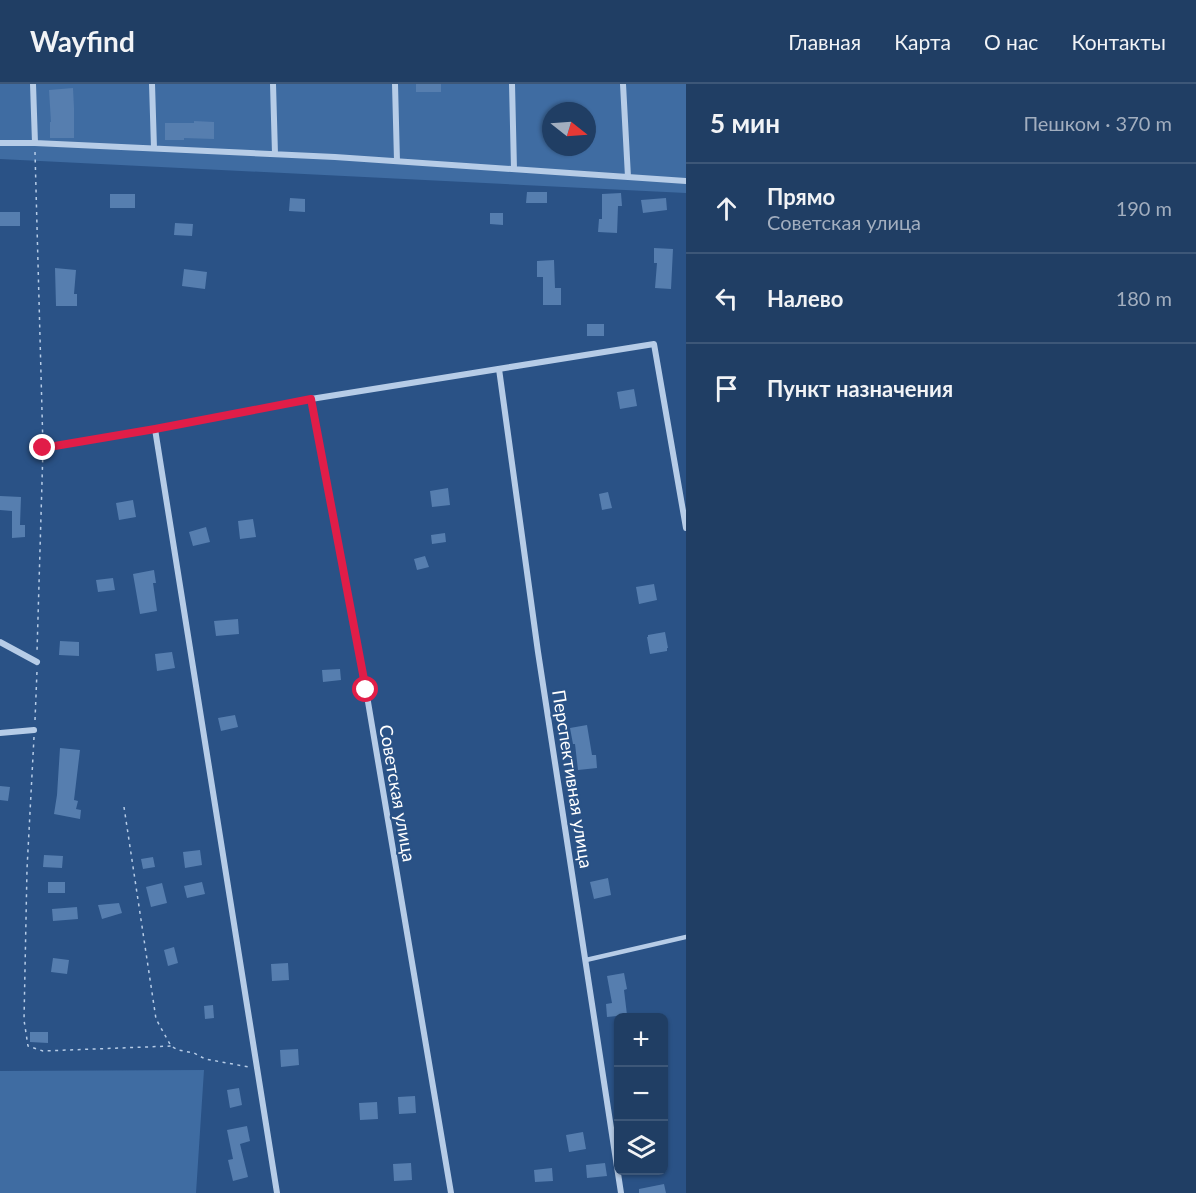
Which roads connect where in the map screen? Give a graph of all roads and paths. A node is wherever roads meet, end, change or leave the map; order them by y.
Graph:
1 (33, 84) edge
2 (152, 84) edge
3 (273, 84) edge
4 (395, 84) edge
5 (512, 84) edge
6 (623, 84) edge
7 (0, 143) edge
8 (35, 143) junction
9 (154, 148) junction
10 (275, 154) junction
11 (398, 161) junction
12 (513, 169) junction
13 (628, 177) junction
14 (686, 181) edge
15 (499, 369) junction
16 (311, 399) junction
17 (155, 429) junction
18 (43, 448) dead end
19 (686, 528) edge
20 (0, 642) edge
21 (37, 662) dead end
22 (34, 730) dead end
23 (0, 733) edge
24 (124, 807) dead end
25 (686, 937) edge
26 (586, 960) junction
27 (258, 1068) junction
28 (277, 1193) edge
29 (451, 1193) edge
30 (621, 1193) edge

1 - 8 street
2 - 9 street
3 - 10 street
4 - 11 street
5 - 12 street
6 - 13 street
7 - 8 street
8 - 9 street
9 - 10 street
10 - 11 street
11 - 12 street
12 - 13 street
13 - 14 street
15 - 16 street
15 - 19 street
15 - 26 street, Перспективная улица
16 - 17 street
16 - 29 street, Советская улица
17 - 18 path
17 - 27 street
20 - 21 street
22 - 23 street
24 - 27 path
25 - 26 lane
26 - 30 street, Перспективная улица
27 - 28 street

